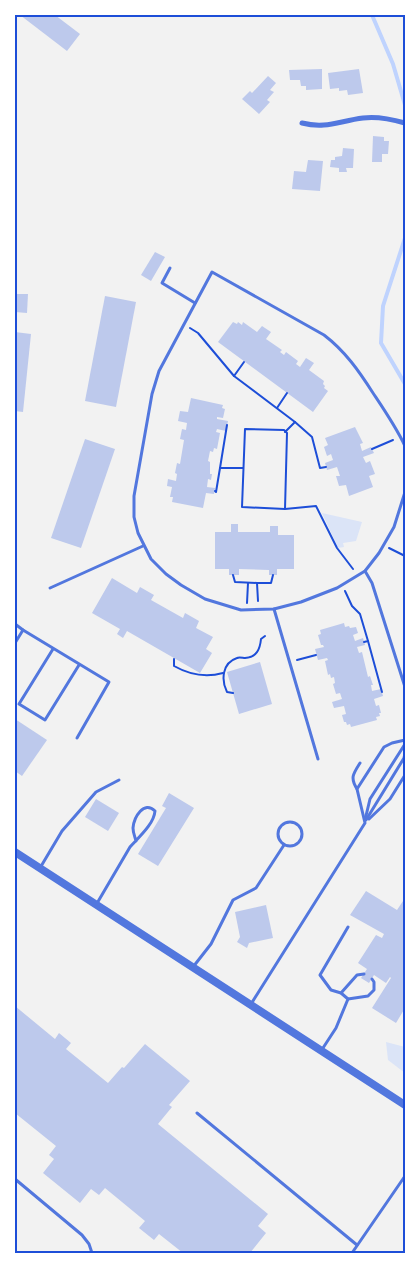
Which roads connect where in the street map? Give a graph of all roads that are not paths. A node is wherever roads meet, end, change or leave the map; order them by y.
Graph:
1 (302, 123) dead end
2 (405, 123) edge
3 (170, 268) dead end
4 (195, 303) junction
5 (405, 446) edge
6 (405, 492) edge
7 (143, 546) junction
8 (365, 571) junction
9 (50, 588) dead end
10 (274, 609) junction
11 (15, 624) edge
12 (23, 630) junction
13 (15, 643) edge
14 (53, 649) junction
15 (79, 665) junction
16 (405, 686) edge
17 (77, 738) dead end
18 (405, 740) edge
19 (405, 744) edge
20 (405, 753) edge
21 (318, 759) dead end
22 (360, 763) dead end
23 (405, 775) edge
24 (119, 780) dead end
25 (357, 789) junction
26 (364, 823) junction
27 (136, 841) junction
28 (284, 844) junction
29 (15, 852) edge
30 (40, 869) junction
31 (96, 906) junction
32 (348, 927) dead end
33 (193, 968) junction
34 (364, 974) dead end
35 (372, 979) dead end
36 (341, 993) junction
37 (348, 999) junction
38 (250, 1005) junction
39 (321, 1051) junction
40 (405, 1104) edge
41 (198, 1113) dead end
42 (405, 1176) edge
43 (15, 1179) edge
44 (357, 1245) junction
45 (92, 1253) edge
46 (352, 1253) edge

1 - 2 street
3 - 4 lane
4 - 5 lane
4 - 7 lane
6 - 8 lane
7 - 9 lane
7 - 10 lane
8 - 10 lane
8 - 16 lane
10 - 21 lane
11 - 12 lane
12 - 13 lane
12 - 14 lane
14 - 15 lane
14 - 15 lane
15 - 17 lane
18 - 25 lane
19 - 26 lane
20 - 26 lane
22 - 25 lane
23 - 26 lane
24 - 30 lane
25 - 26 lane
26 - 38 lane
27 - 27 lane
27 - 31 lane
28 - 28 lane
28 - 33 lane
29 - 30 street
30 - 31 street
31 - 33 street
32 - 36 lane
33 - 38 street
34 - 36 lane
35 - 37 lane
36 - 37 lane
37 - 39 lane
38 - 39 street
39 - 40 street
41 - 44 lane
42 - 44 lane
43 - 45 lane
44 - 46 lane

